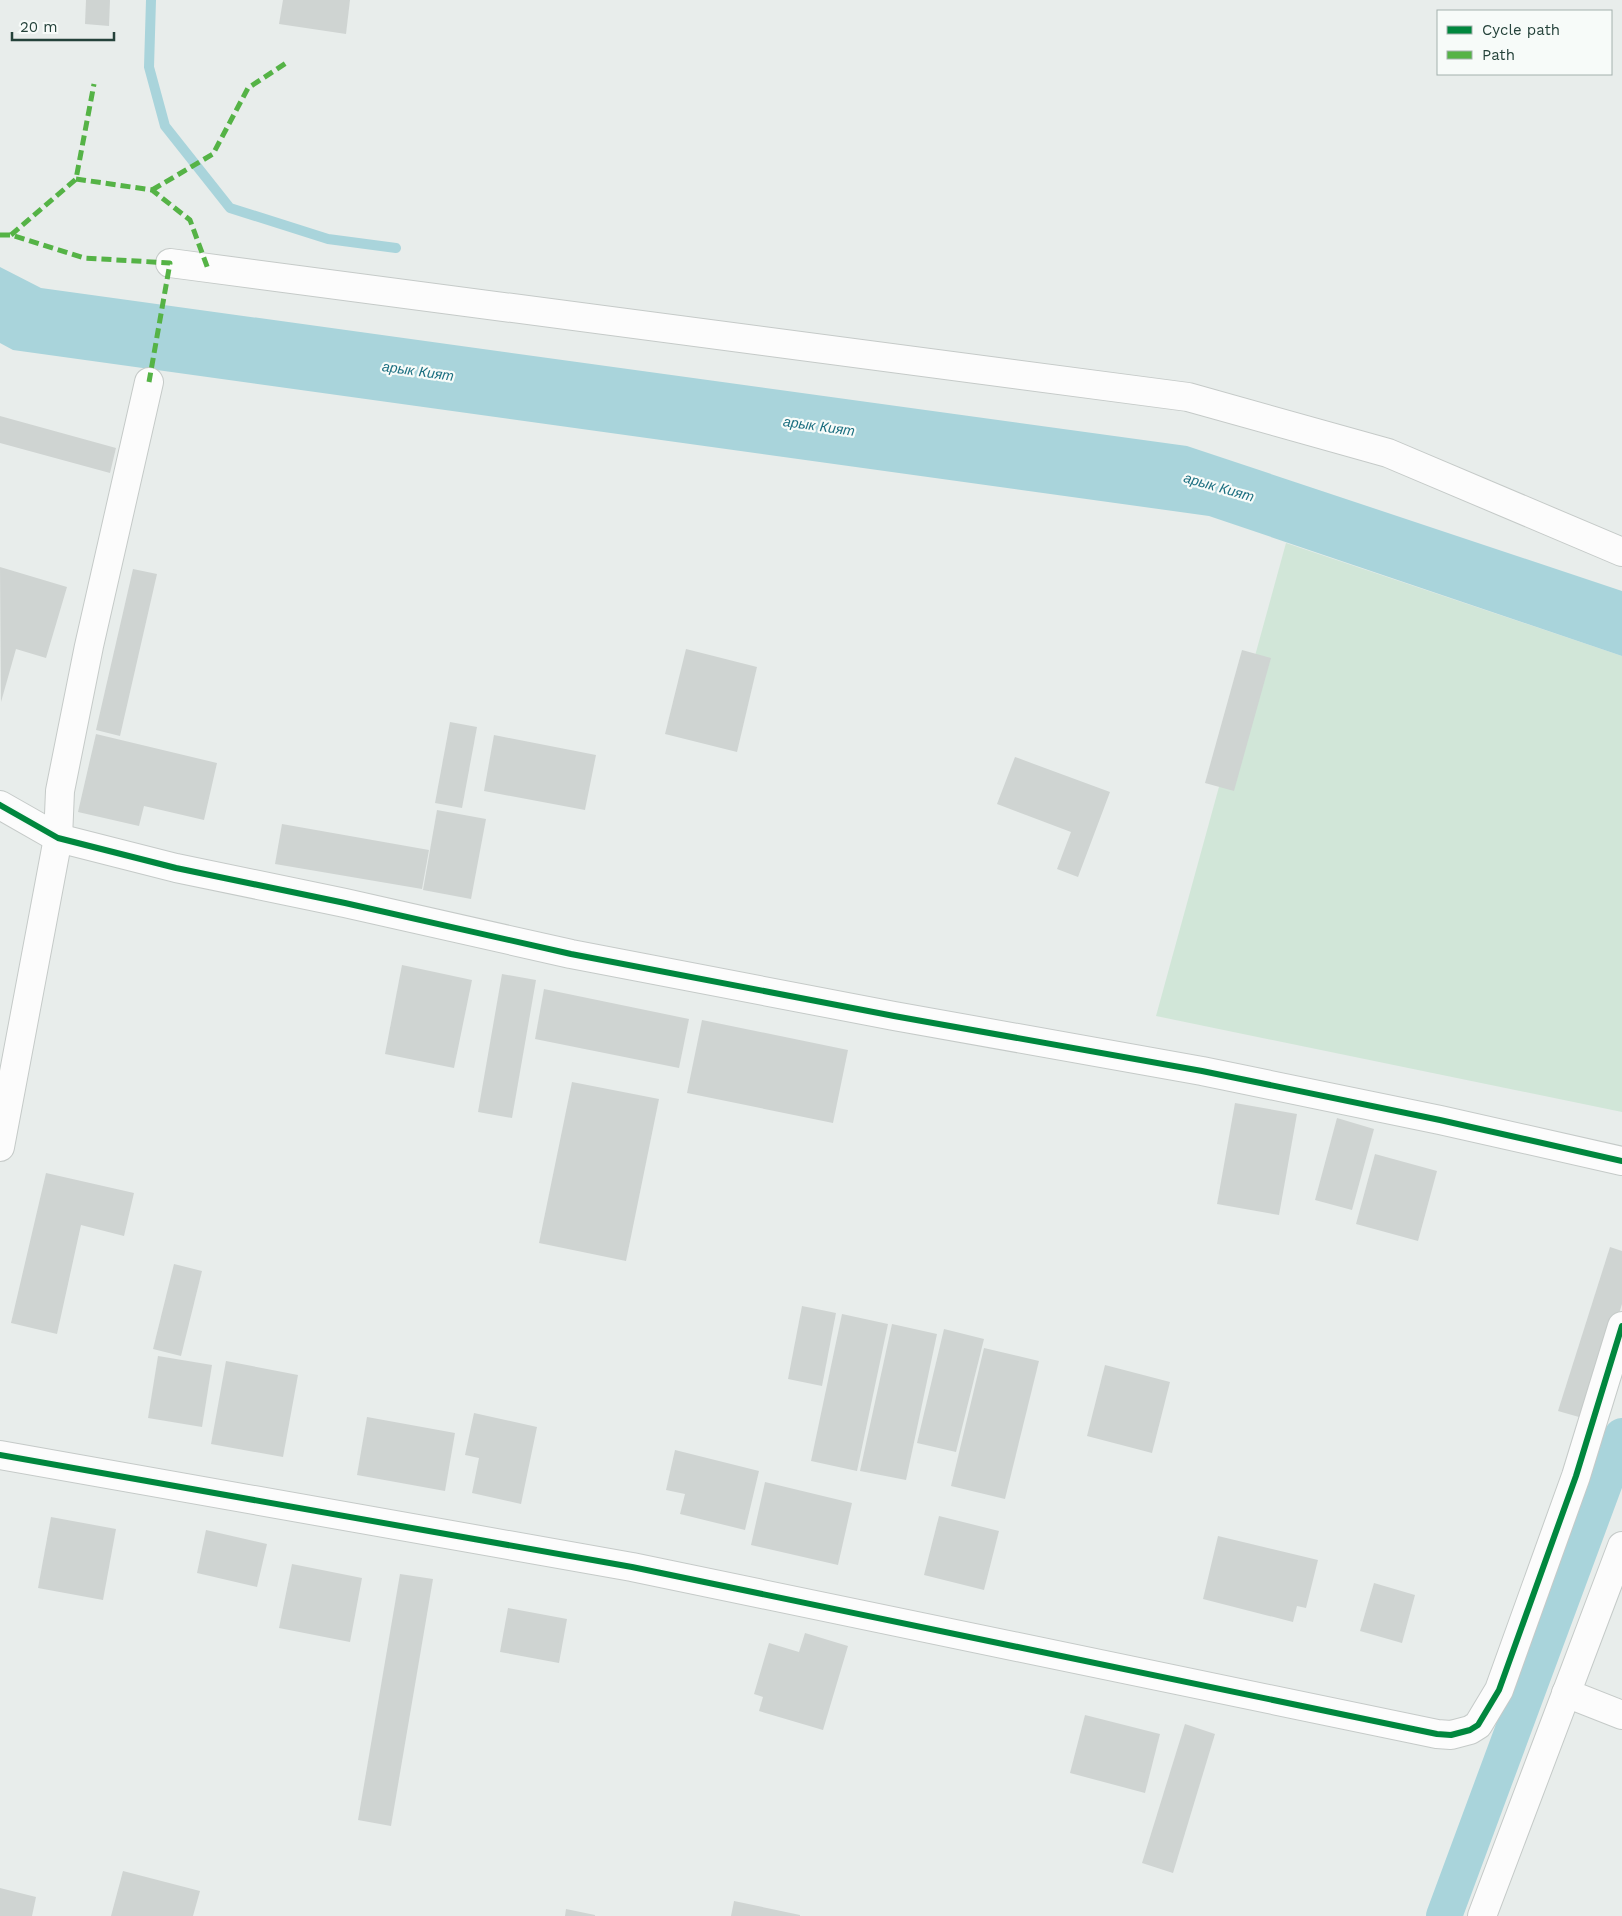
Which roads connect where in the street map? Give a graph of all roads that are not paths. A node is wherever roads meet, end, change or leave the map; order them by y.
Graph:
1 (170, 264) dead end
2 (149, 382) dead end
3 (1622, 552) edge
4 (0, 805) edge
5 (58, 838) junction
6 (0, 1147) edge
7 (1622, 1161) edge
8 (1622, 1326) edge
9 (0, 1455) edge
10 (1622, 1546) edge
11 (1566, 1693) junction
12 (1622, 1715) edge
13 (1482, 1916) edge

1 - 3 street
2 - 5 street
4 - 5 street
5 - 6 street
5 - 7 street
8 - 9 street
10 - 11 street
11 - 12 street
11 - 13 street

